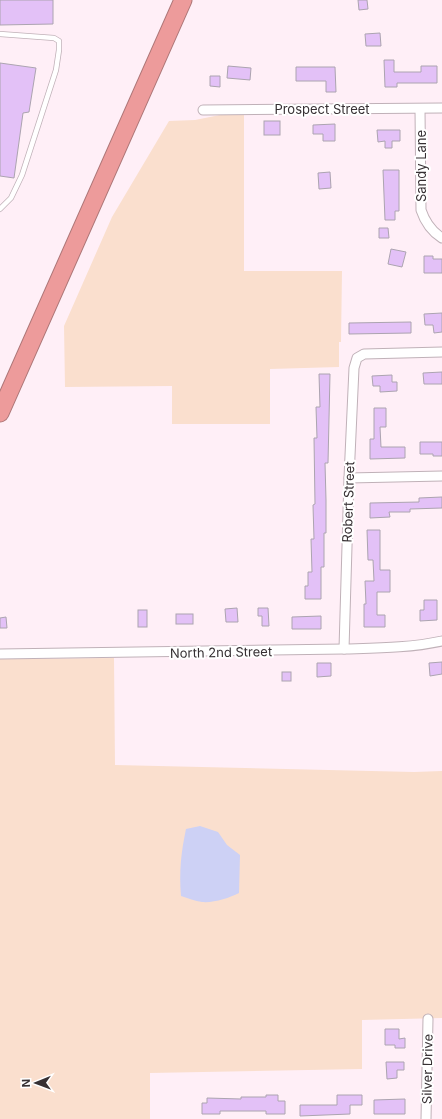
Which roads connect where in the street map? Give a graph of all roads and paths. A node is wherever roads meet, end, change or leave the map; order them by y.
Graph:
1 (183, 0) edge
2 (0, 34) edge
3 (442, 108) edge
4 (420, 109) junction
5 (203, 110) dead end
6 (0, 209) edge
7 (442, 238) edge
8 (442, 352) edge
9 (0, 413) edge
10 (442, 476) edge
11 (348, 478) junction
12 (442, 641) edge
13 (344, 650) junction
14 (0, 654) edge
15 (428, 1019) dead end
16 (426, 1119) edge

1 - 9 highway
2 - 6 lane
3 - 4 street, Prospect Street
4 - 5 street, Prospect Street
4 - 7 street, Sandy Lane
8 - 11 street, Robert Street
10 - 11 street
11 - 13 street, Robert Street
12 - 13 street, North 2nd Street
13 - 14 street, North 2nd Street
15 - 16 street, Silver Drive

